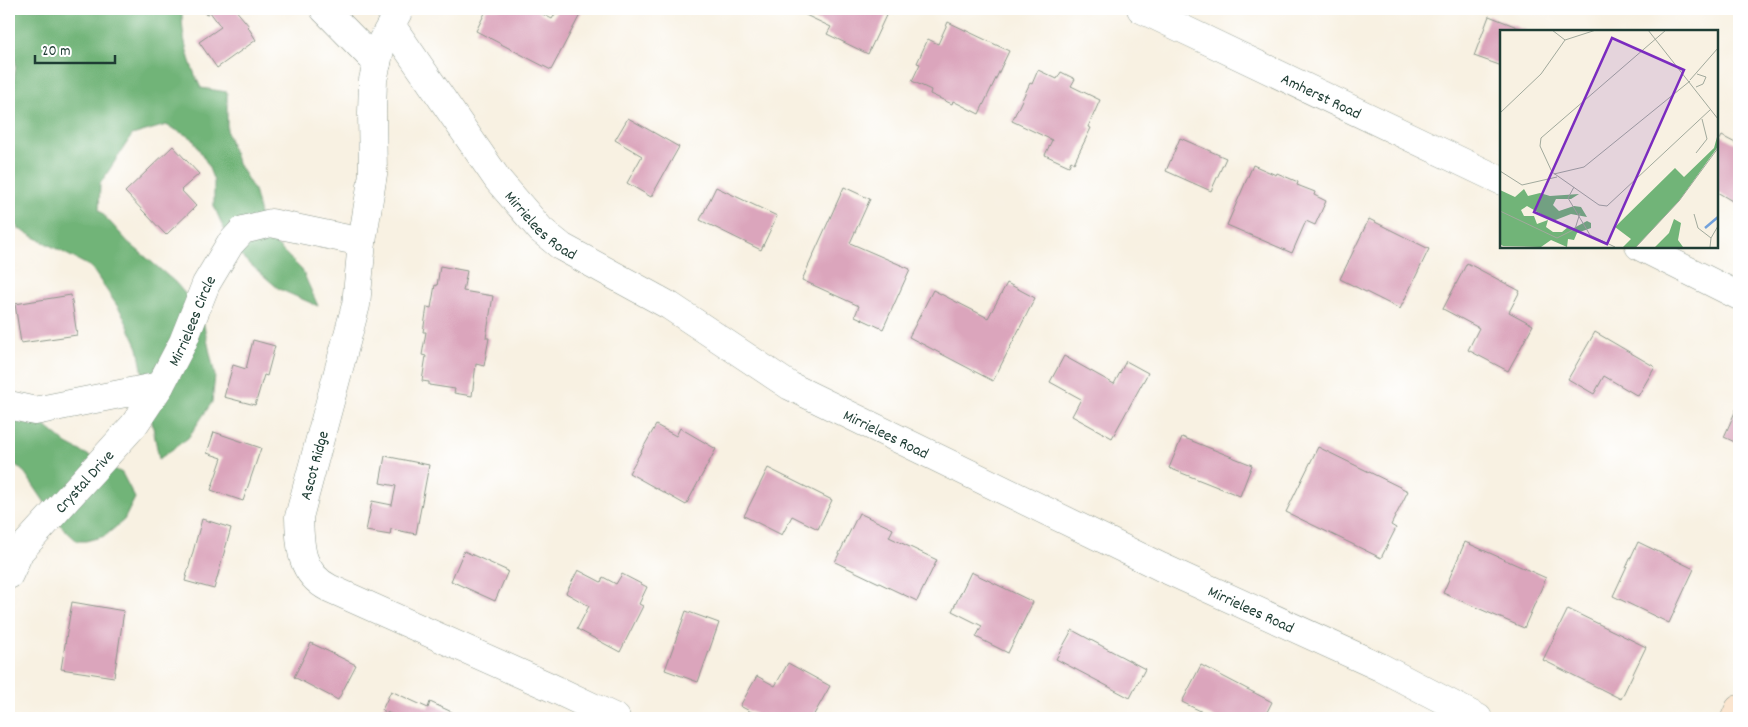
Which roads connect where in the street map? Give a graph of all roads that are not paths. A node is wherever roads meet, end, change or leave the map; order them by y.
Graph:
1 (324, 9) edge
2 (1141, 9) edge
3 (396, 17) edge
4 (377, 63) junction
5 (1500, 180) edge
6 (362, 242) junction
7 (1643, 248) edge
8 (1739, 296) edge
9 (160, 386) junction
10 (9, 405) edge
11 (9, 575) edge
12 (1739, 709) edge
13 (616, 718) edge
14 (1478, 718) edge
15 (1735, 718) edge

1 - 4 street
2 - 5 street, Amherst Road
3 - 4 street, Ascot Ridge
3 - 14 street, Mirrielees Road
4 - 6 street, Ascot Ridge
6 - 9 street, Mirrielees Circle
6 - 13 street, Ascot Ridge
7 - 8 street
9 - 10 street
9 - 11 street, Crystal Drive
12 - 15 main road

